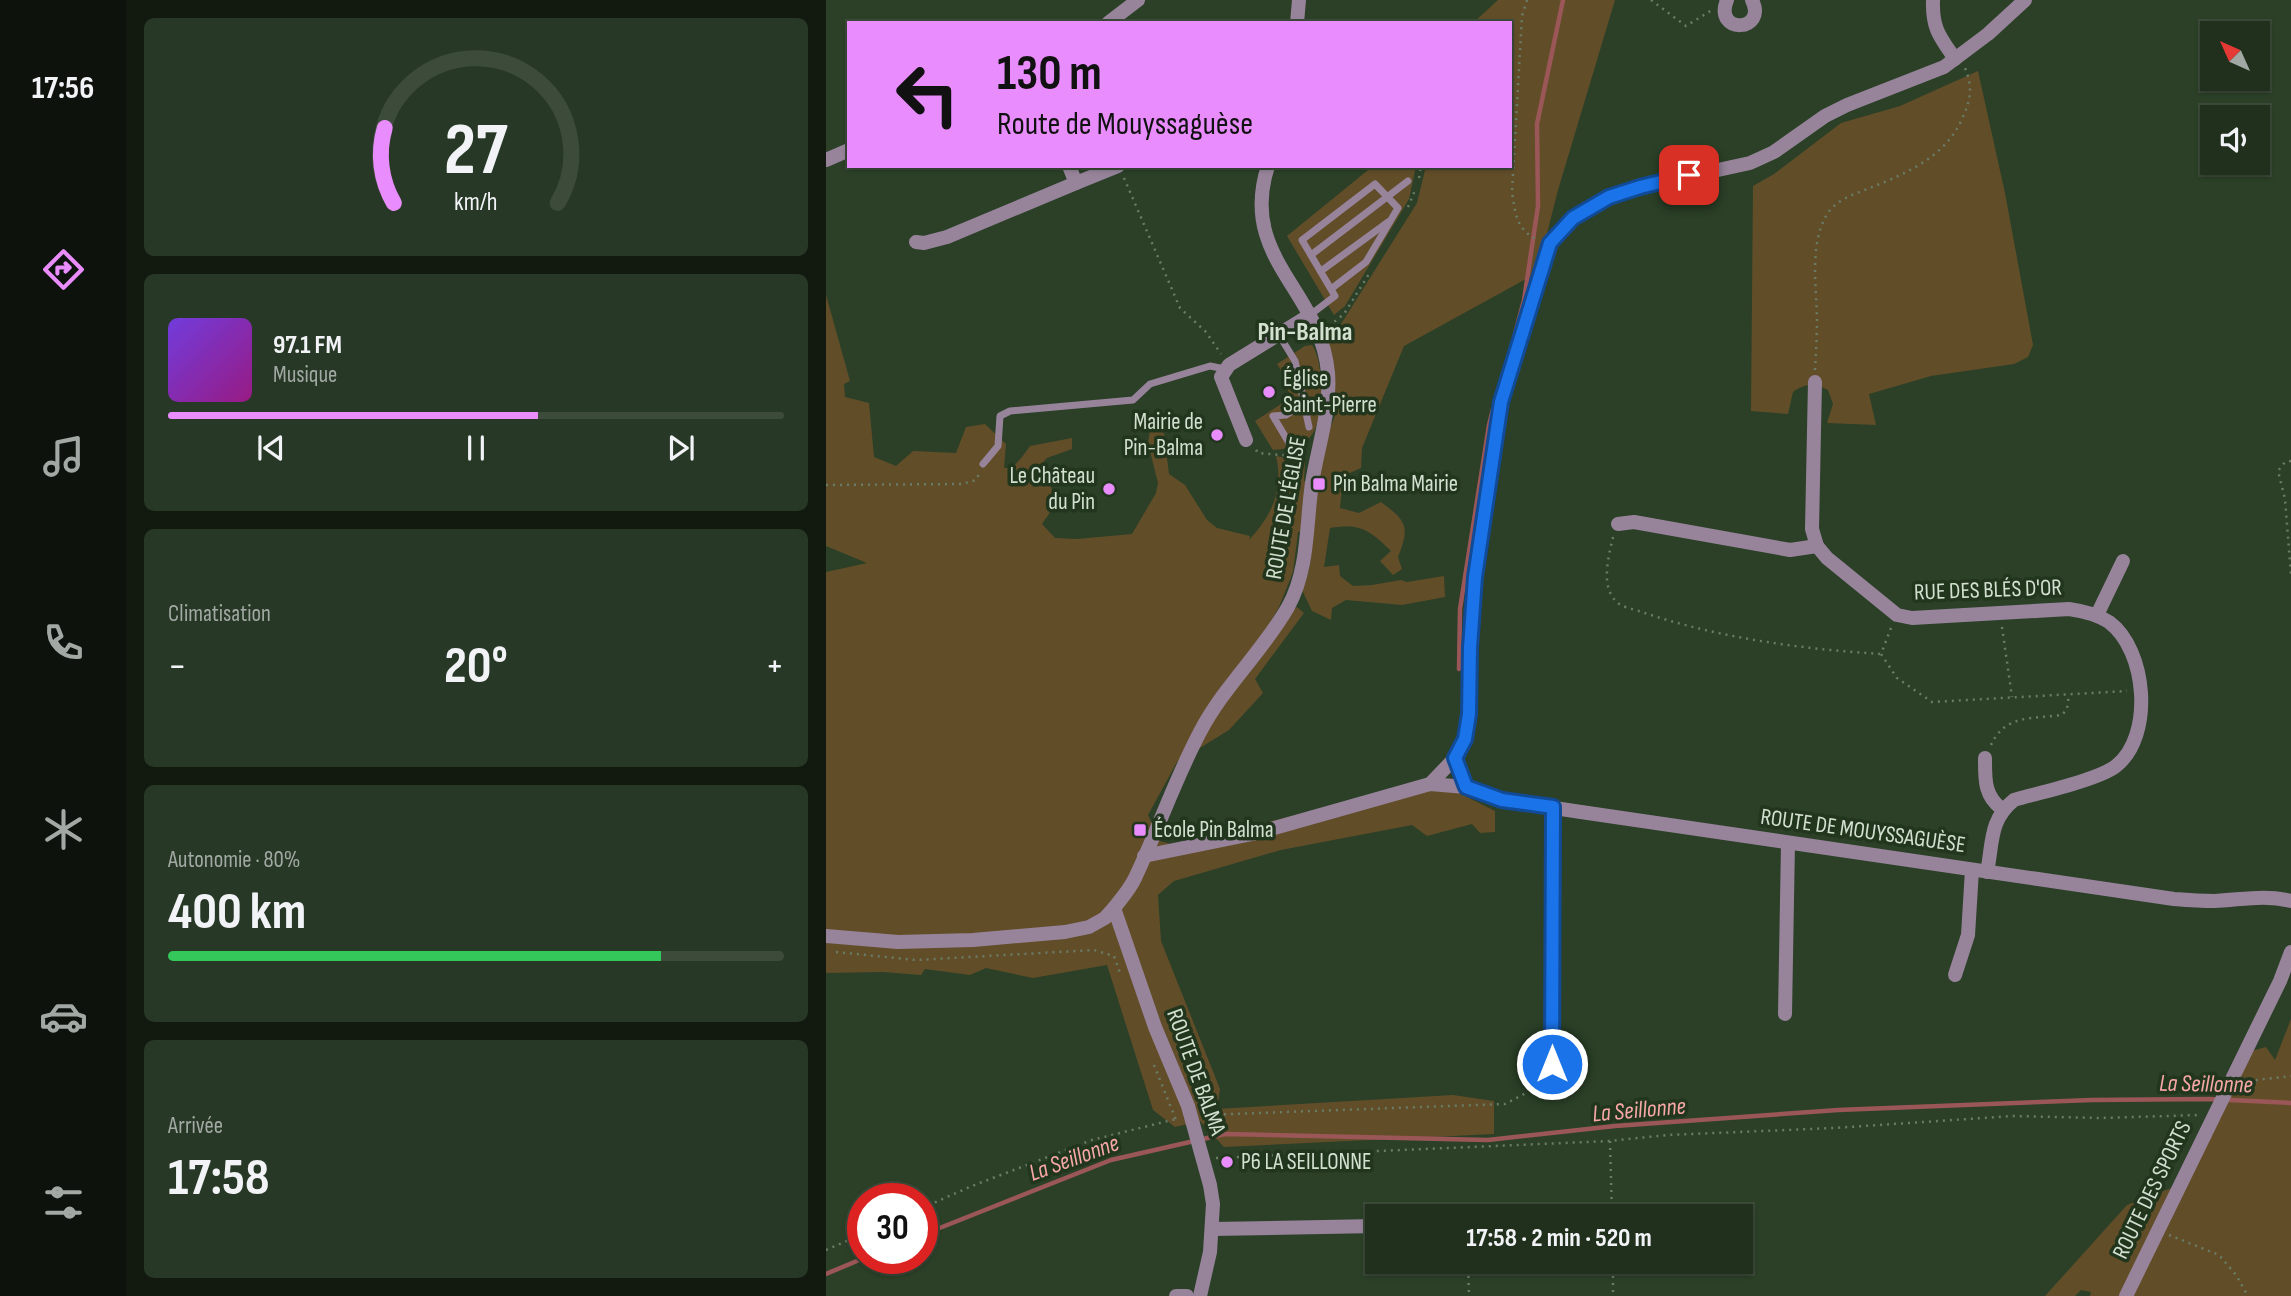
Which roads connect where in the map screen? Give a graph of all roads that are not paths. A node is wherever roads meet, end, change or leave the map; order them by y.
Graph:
1 (1138, 0) edge
2 (1299, 0) edge
3 (1752, 0) edge
4 (1933, 0) edge
5 (2025, 0) edge
6 (1725, 4) edge
7 (1111, 21) edge
8 (1118, 21) edge
9 (1297, 21) edge
10 (1957, 57) junction
11 (847, 151) edge
12 (826, 160) edge
13 (1070, 168) edge
14 (1268, 168) edge
15 (1121, 172) edge
16 (1408, 181) dead end
17 (1076, 183) junction
18 (1387, 197) junction
19 (1390, 220) junction
20 (916, 242) dead end
21 (1311, 255) junction
22 (1321, 271) junction
23 (1331, 289) junction
24 (1310, 315) junction
25 (1279, 334) junction
26 (1227, 367) junction
27 (1815, 382) road end
28 (1304, 403) junction
29 (1309, 427) dead end
30 (1247, 440) road end
31 (1289, 443) dead end
32 (983, 464) road end
33 (1618, 524) road end
34 (1817, 546) junction
35 (2123, 561) dead end
36 (2097, 615) junction
37 (1455, 758) junction
38 (1985, 758) road end
39 (1430, 783) junction
40 (1466, 787) junction
41 (1553, 807) junction
42 (2002, 809) junction
43 (1787, 844) junction
44 (1143, 856) junction
45 (1980, 871) junction
46 (2291, 901) edge
47 (1114, 908) junction
48 (826, 936) edge
49 (2291, 952) edge
50 (1955, 975) dead end
51 (1785, 1014) dead end
52 (1538, 1086) road end
53 (1365, 1226) edge
54 (1212, 1229) junction
55 (1176, 1296) edge
56 (1187, 1296) edge
57 (1200, 1296) edge
58 (2126, 1296) edge

1 - 7 street
1 - 8 street
2 - 9 street
3 - 6 street
4 - 10 street
5 - 10 street
10 - 37 street
11 - 12 street
13 - 17 street
14 - 24 street, ROUTE DE L'ÉGLISE
15 - 17 street
16 - 18 lane
17 - 20 street
18 - 19 lane
18 - 21 lane
18 - 21 lane
19 - 22 lane
19 - 23 lane
21 - 22 lane
22 - 23 lane
23 - 24 lane
24 - 25 street
24 - 44 street, ROUTE DE L'ÉGLISE
25 - 26 street
25 - 28 lane
26 - 30 street
26 - 32 lane
27 - 34 street
28 - 29 lane
28 - 31 lane
33 - 34 street
34 - 36 street, RUE DES BLÉS D'OR
35 - 36 street
36 - 42 street
37 - 39 street
37 - 40 street
38 - 42 street
39 - 40 street, ROUTE DE MOUYSSAGUÈSE
39 - 44 street
40 - 41 street, ROUTE DE MOUYSSAGUÈSE
41 - 43 street, ROUTE DE MOUYSSAGUÈSE
41 - 52 street
42 - 45 street
43 - 45 street, ROUTE DE MOUYSSAGUÈSE
43 - 51 street
44 - 47 street, ROUTE DE L'ÉGLISE
45 - 46 street, ROUTE DE MOUYSSAGUÈSE
45 - 50 street
47 - 48 street, ROUTE DE L'ÉGLISE
47 - 54 street, ROUTE DE BALMA
49 - 58 street, ROUTE DES SPORTS
53 - 54 street
54 - 57 street, ROUTE DE BALMA
55 - 56 street

